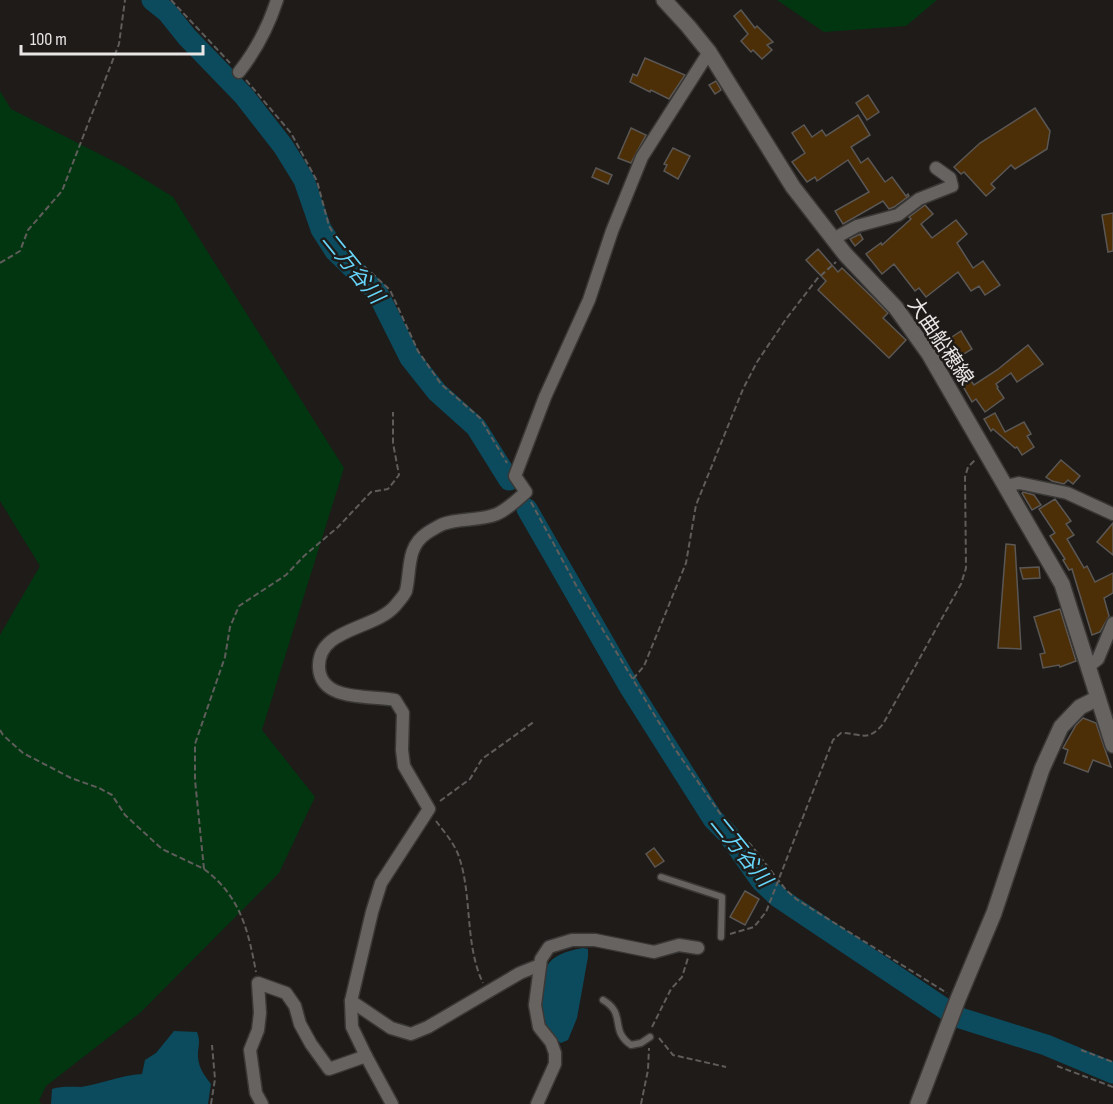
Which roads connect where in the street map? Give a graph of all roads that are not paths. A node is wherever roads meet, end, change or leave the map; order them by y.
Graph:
1 (277, 0) edge
2 (664, 0) edge
3 (709, 52) junction
4 (239, 72) road end
5 (936, 168) dead end
6 (833, 239) junction
7 (1006, 486) junction
8 (1113, 514) edge
9 (1113, 623) edge
10 (1088, 667) junction
11 (1098, 698) junction
12 (1110, 725) edge
13 (1113, 745) edge
14 (661, 877) dead end
15 (722, 938) road end
16 (698, 948) road end
17 (540, 965) junction
18 (603, 1000) dead end
19 (351, 1001) junction
20 (650, 1037) road end
21 (366, 1056) junction
22 (262, 1104) edge
23 (393, 1104) edge
24 (537, 1104) edge
25 (918, 1104) edge

1 - 4 street
2 - 3 main road, 大曲船穂線
3 - 6 main road, 大曲船穂線
3 - 19 street
5 - 6 street
6 - 7 main road, 大曲船穂線
7 - 8 street
7 - 10 main road, 大曲船穂線
9 - 10 street
10 - 11 main road, 大曲船穂線
11 - 12 main road, 大曲船穂線
11 - 25 main road
12 - 13 main road, 大曲船穂線
14 - 15 lane
16 - 17 street
17 - 19 street
17 - 24 street
18 - 20 lane
19 - 21 street
21 - 22 street
21 - 23 street

